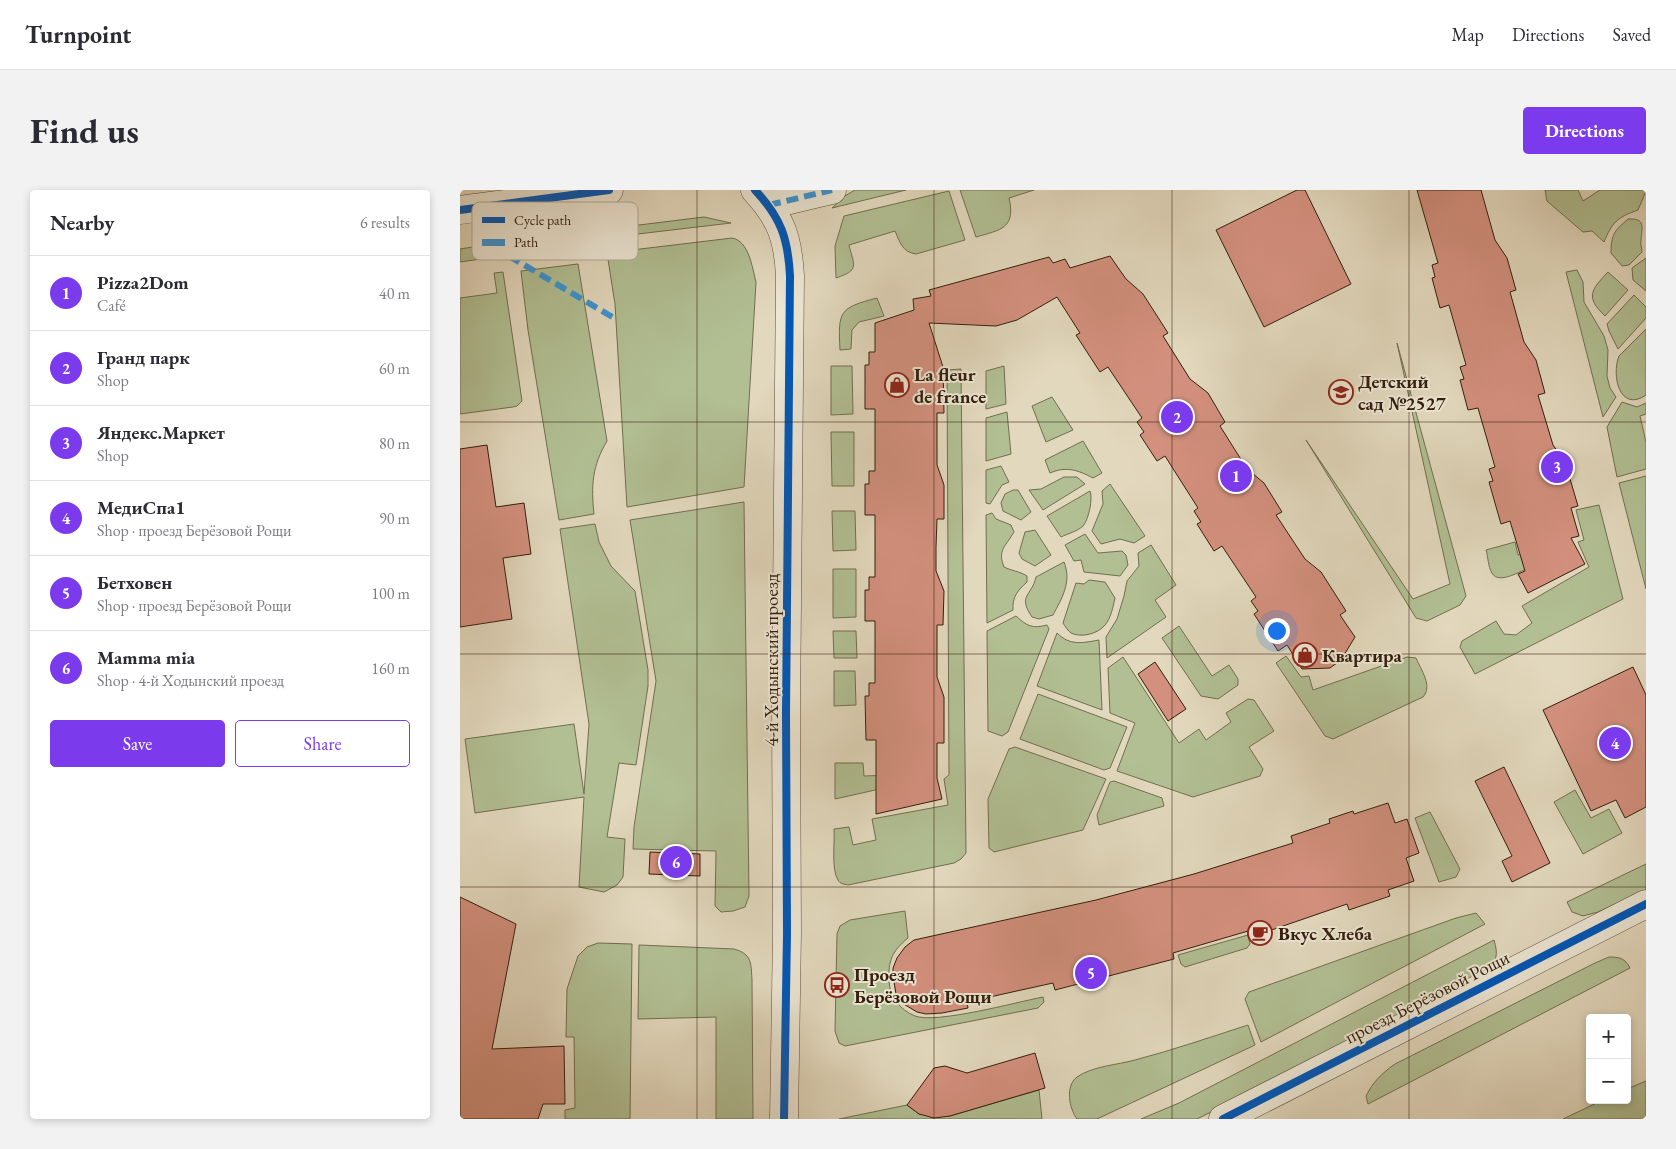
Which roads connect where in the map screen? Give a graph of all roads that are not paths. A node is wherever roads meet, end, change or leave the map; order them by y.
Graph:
1 (609, 190) edge
2 (832, 190) edge
3 (762, 198) edge
4 (520, 202) edge
5 (1646, 904) edge
6 (784, 1119) edge
7 (1223, 1119) edge

1 - 4 street
2 - 3 street
3 - 6 street, 4-й Ходынский проезд
5 - 7 street, проезд Берёзовой Рощи

